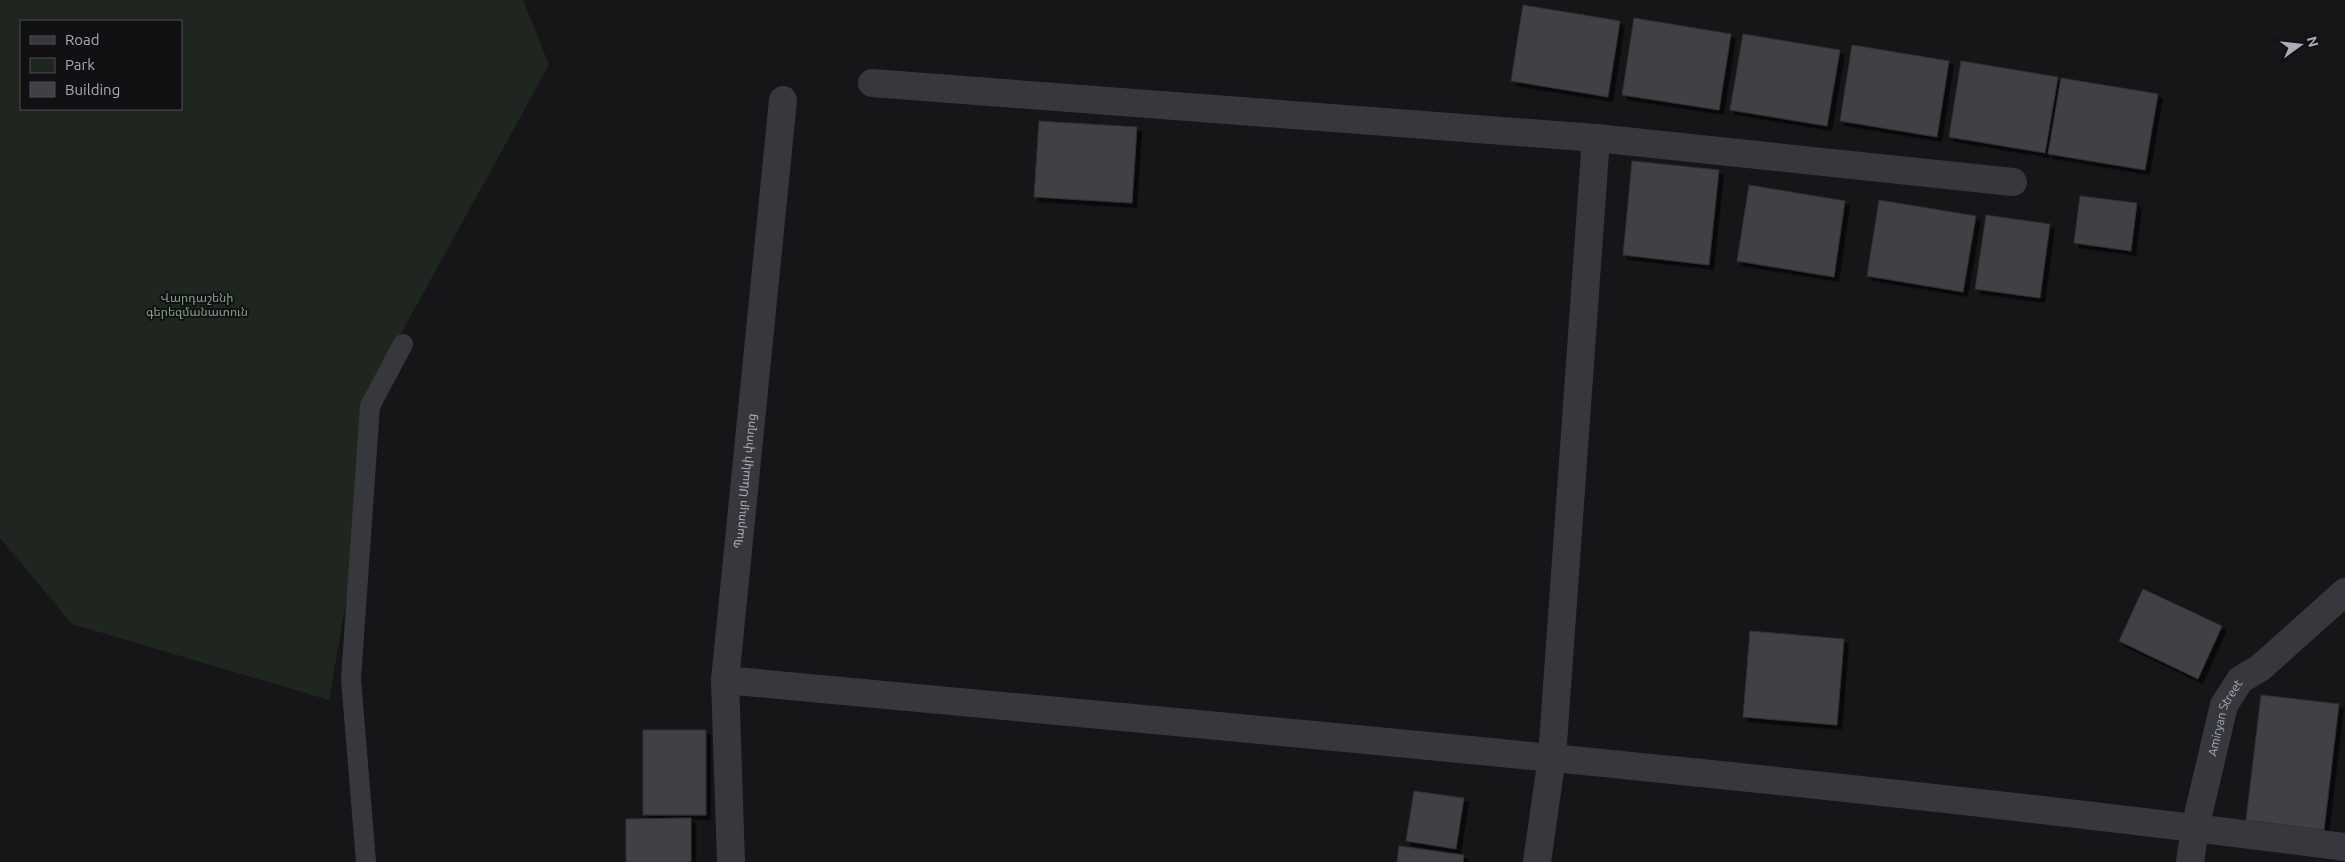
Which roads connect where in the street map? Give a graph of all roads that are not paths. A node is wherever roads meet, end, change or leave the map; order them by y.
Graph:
1 (872, 83) dead end
2 (783, 100) dead end
3 (1596, 138) junction
4 (2013, 182) dead end
5 (403, 344) dead end
6 (2345, 592) edge
7 (725, 680) junction
8 (1552, 757) junction
9 (2195, 828) junction
10 (2345, 847) edge
11 (366, 862) edge
12 (731, 862) edge
13 (1536, 862) edge
14 (2190, 862) edge

1 - 3 street
2 - 7 street, Պարույր Սևակի փողոց
3 - 4 street
3 - 8 street
5 - 11 lane
6 - 9 street, Amiryan Street
7 - 8 street
7 - 12 street, Պարույր Սևակի փողոց
8 - 9 street
8 - 13 street
9 - 10 street
9 - 14 street, Amiryan Street

